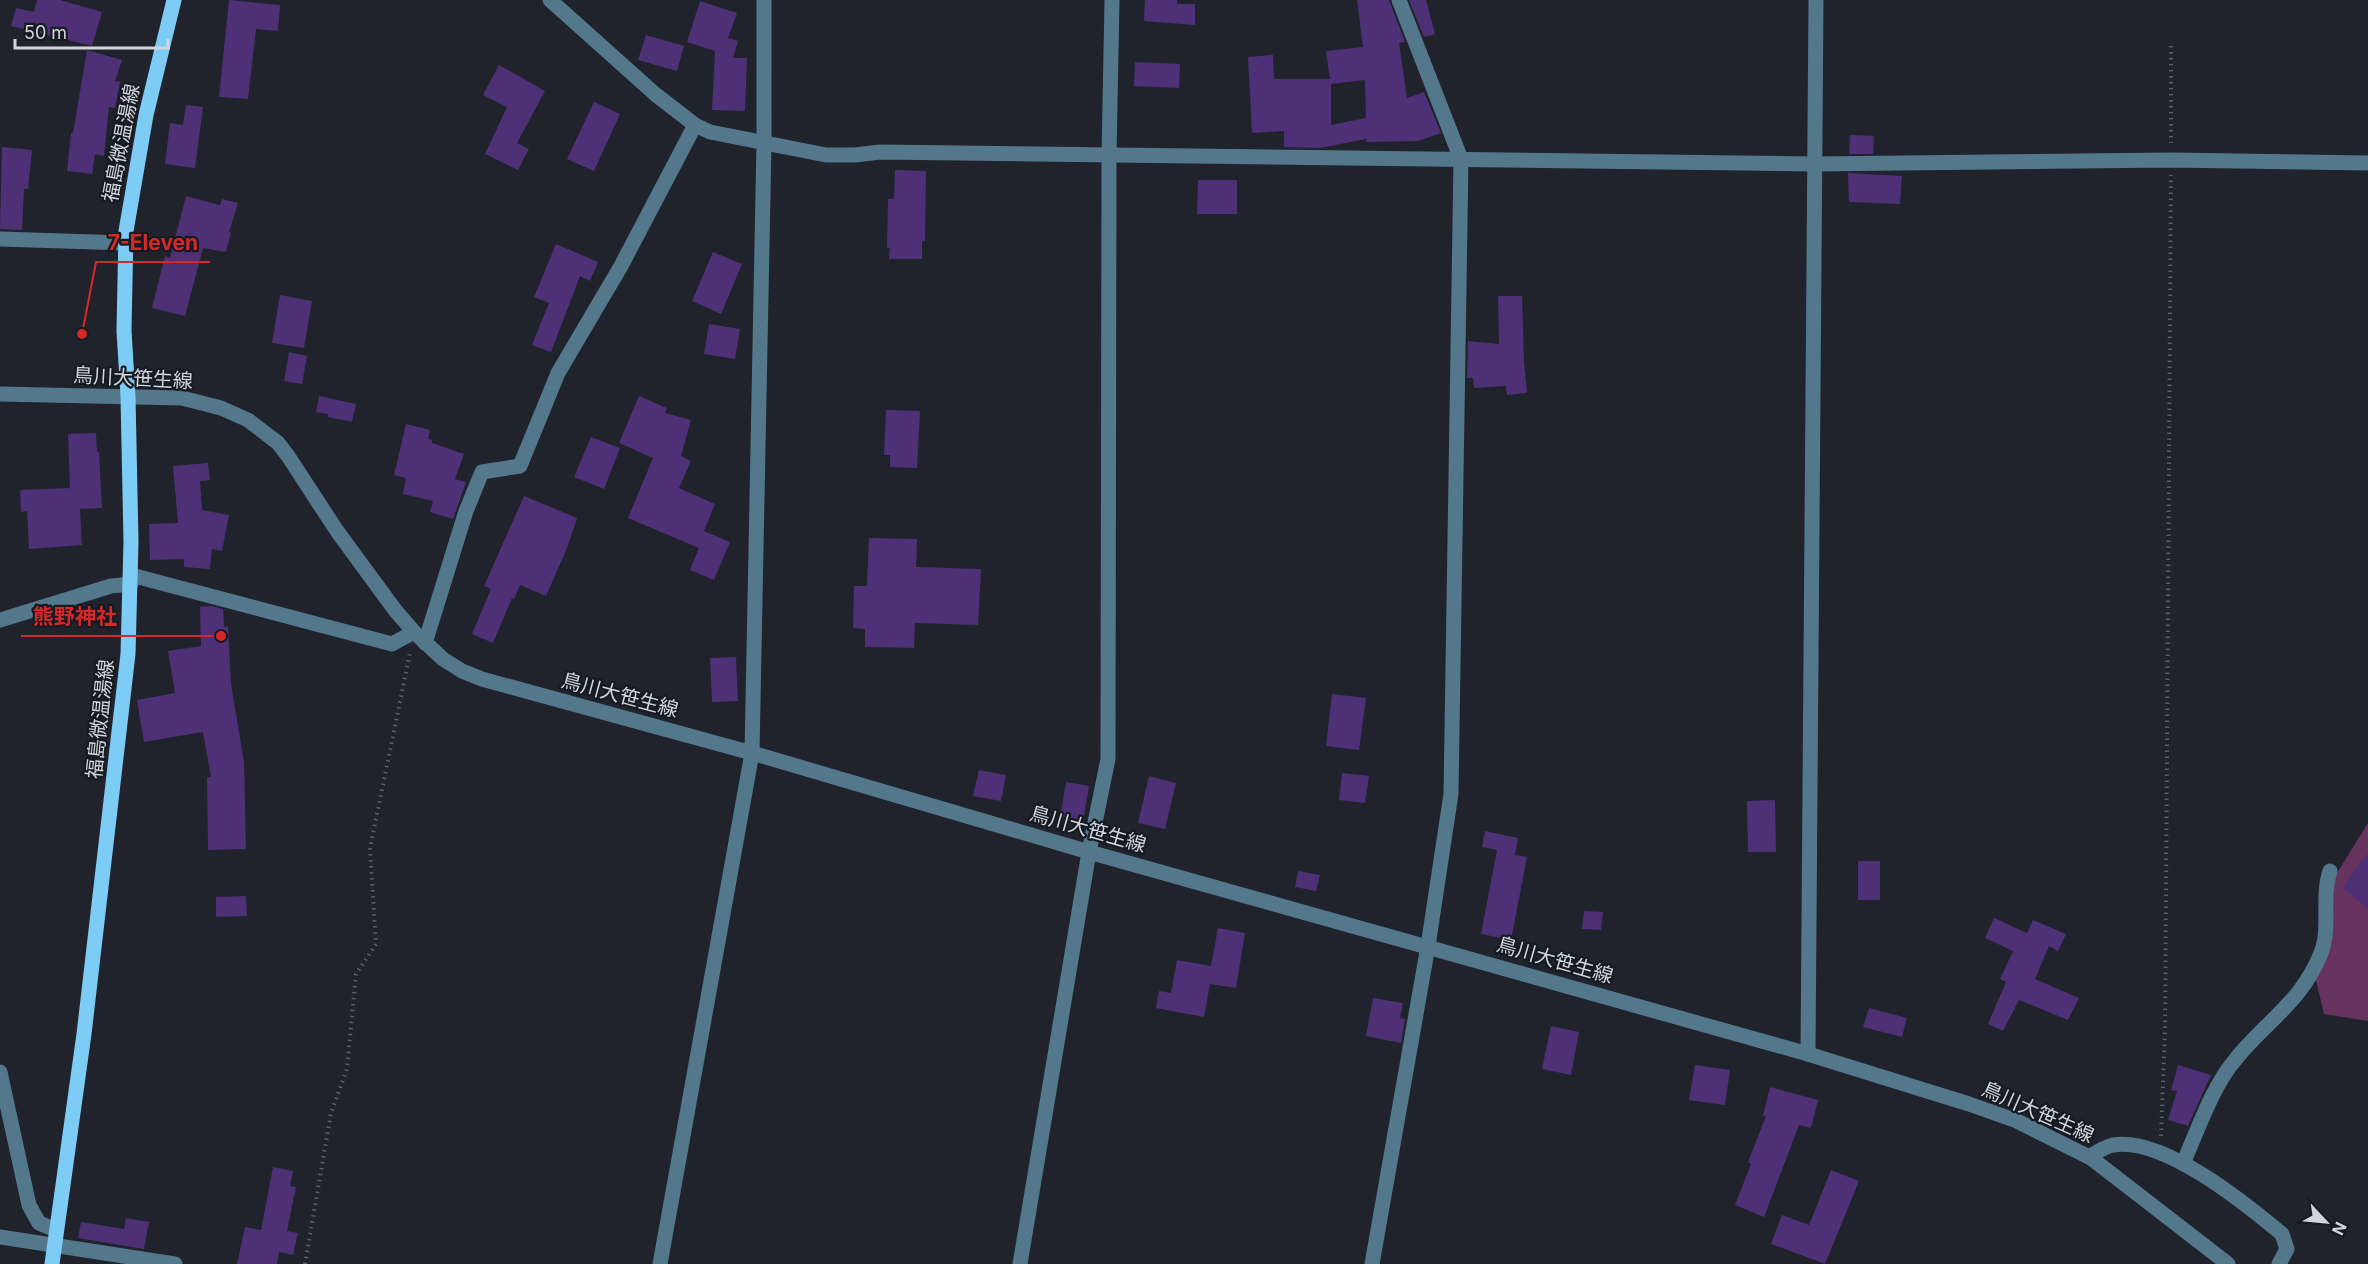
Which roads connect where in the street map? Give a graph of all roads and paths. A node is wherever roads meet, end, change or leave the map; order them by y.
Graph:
1 (174, 0) edge
2 (550, 0) edge
3 (764, 0) edge
4 (1112, 0) edge
5 (1399, 0) edge
6 (1816, 0) edge
7 (2170, 46) dead end
8 (695, 125) junction
9 (764, 143) junction
10 (1109, 156) junction
11 (1461, 159) junction
12 (2171, 160) junction
13 (2368, 163) edge
14 (1814, 164) junction
15 (0, 239) edge
16 (126, 243) junction
17 (0, 394) edge
18 (128, 396) junction
19 (131, 580) junction
20 (0, 620) edge
21 (419, 637) junction
22 (752, 753) junction
23 (1089, 852) junction
24 (2330, 871) dead end
25 (1428, 946) junction
26 (1808, 1054) junction
27 (0, 1072) edge
28 (2161, 1152) junction
29 (2089, 1157) junction
30 (2183, 1163) junction
31 (0, 1237) edge
32 (55, 1237) junction
33 (52, 1264) edge
34 (175, 1264) edge
35 (305, 1264) edge
36 (660, 1264) edge
37 (1020, 1264) edge
38 (1372, 1264) edge
39 (2228, 1264) edge
40 (2279, 1264) edge

1 - 16 main road, 福島微温湯線
2 - 8 street
3 - 9 street
4 - 10 street
5 - 11 street
6 - 14 street
7 - 12 path
8 - 9 street
8 - 21 street
9 - 10 street
9 - 22 street
10 - 11 street
10 - 23 street
11 - 14 street
11 - 25 street
12 - 13 street
12 - 14 street
12 - 28 path
14 - 26 street
15 - 16 street
16 - 18 main road, 福島微温湯線
17 - 18 street, 鳥川大笹生線
18 - 19 main road, 福島微温湯線
18 - 21 street, 鳥川大笹生線
19 - 20 street
19 - 21 street
19 - 32 main road, 福島微温湯線
21 - 22 street, 鳥川大笹生線
21 - 35 path
22 - 23 street, 鳥川大笹生線
22 - 36 street
23 - 25 street, 鳥川大笹生線
23 - 37 street
24 - 30 street
25 - 26 street, 鳥川大笹生線
25 - 38 street
26 - 29 street, 鳥川大笹生線
27 - 32 street
28 - 29 street
28 - 30 street
29 - 39 street, 鳥川大笹生線
30 - 40 street
31 - 32 street
32 - 33 main road, 福島微温湯線
32 - 34 street

